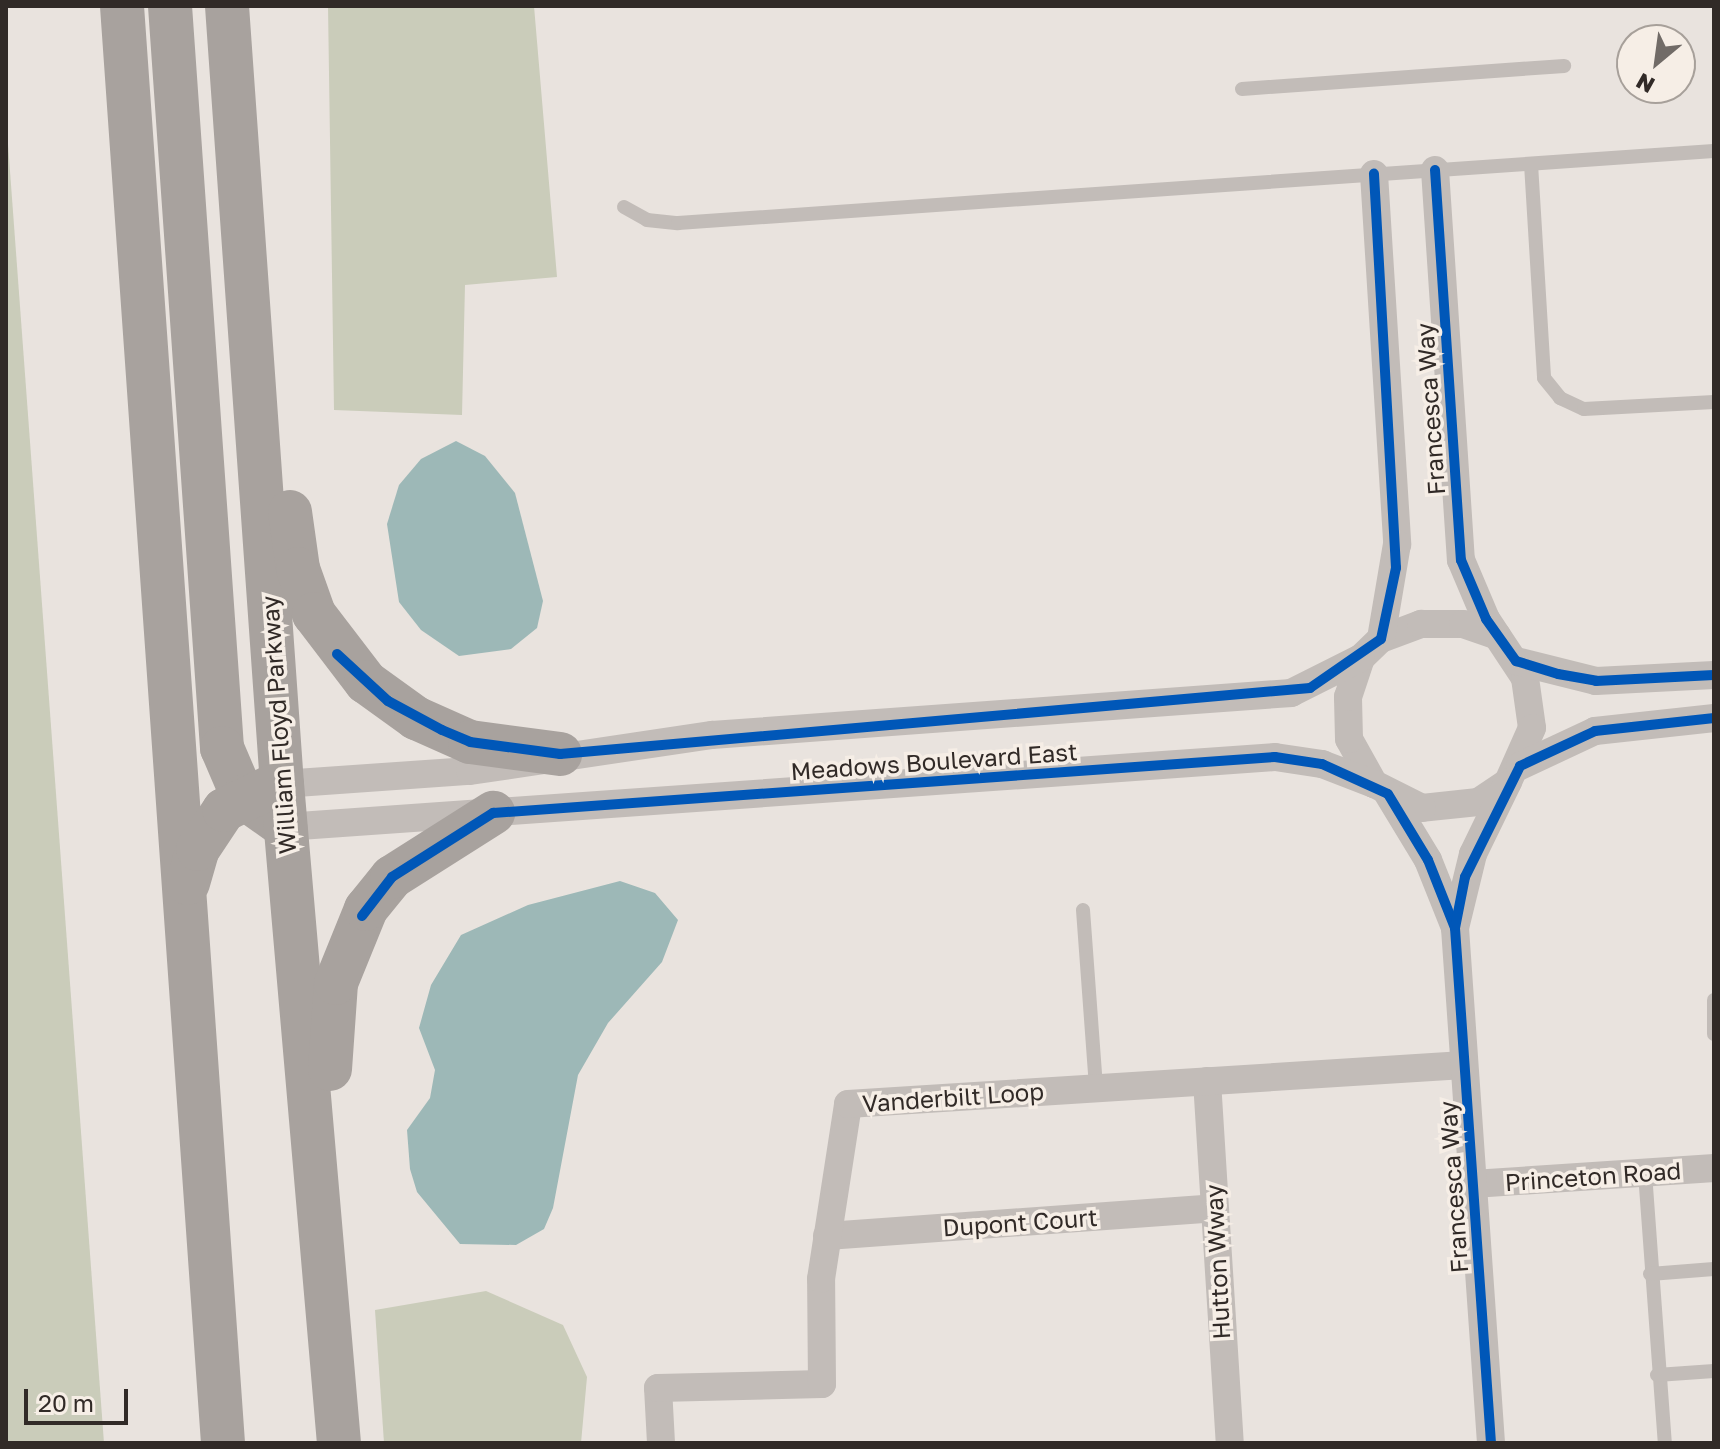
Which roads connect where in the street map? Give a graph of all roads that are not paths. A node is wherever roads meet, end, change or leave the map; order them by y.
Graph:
1 (122, 6) edge
2 (170, 6) edge
3 (227, 6) edge
4 (1564, 66) dead end
5 (1242, 89) dead end
6 (1714, 151) edge
7 (1531, 164) junction
8 (1435, 170) junction
9 (240, 174) junction
10 (1374, 174) junction
11 (624, 207) dead end
12 (1714, 402) edge
13 (1497, 636) junction
14 (1371, 649) junction
15 (1516, 661) junction
16 (1714, 675) edge
17 (1714, 718) edge
18 (560, 754) junction
19 (1514, 774) junction
20 (1381, 789) junction
21 (262, 791) junction
22 (493, 813) junction
23 (285, 827) junction
24 (185, 906) junction
25 (1083, 910) dead end
26 (1455, 928) junction
27 (1714, 1000) edge
28 (1714, 1034) edge
29 (1464, 1065) junction
30 (1207, 1081) junction
31 (1096, 1089) junction
32 (1714, 1168) edge
33 (1645, 1173) junction
34 (1473, 1184) junction
35 (1214, 1208) junction
36 (827, 1236) junction
37 (1714, 1269) edge
38 (1650, 1274) junction
39 (1714, 1371) edge
40 (1657, 1375) junction
41 (338, 1422) edge
42 (223, 1443) edge
43 (661, 1443) edge
44 (1230, 1443) edge
45 (1491, 1443) edge
46 (1665, 1443) edge

1 - 24 highway
2 - 21 highway
3 - 9 highway, William Floyd Parkway
4 - 5 lane
6 - 7 lane
7 - 8 lane
7 - 12 lane
8 - 10 lane
8 - 13 street, Francesca Way
9 - 18 highway
9 - 21 highway, William Floyd Parkway
10 - 11 lane
10 - 14 street, Francesca Way
13 - 14 street
13 - 15 street
14 - 18 street, Meadows Boulevard East
14 - 20 street
15 - 16 street
15 - 19 street
17 - 19 street
18 - 21 street, Meadows Boulevard East
19 - 20 street
19 - 26 street, Francesca Way
20 - 22 street, Meadows Boulevard East
20 - 26 street, Francesca Way
21 - 23 highway, William Floyd Parkway
21 - 24 highway
22 - 23 street, Meadows Boulevard East
22 - 41 highway
23 - 41 highway, William Floyd Parkway
24 - 42 highway
25 - 31 lane
26 - 29 street, Francesca Way
27 - 28 lane
29 - 30 street, Vanderbilt Loop
29 - 34 street, Francesca Way
30 - 31 street, Vanderbilt Loop
30 - 35 street, Hutton Wway
31 - 36 street, Vanderbilt Loop
32 - 33 street, Princeton Road
33 - 34 street, Princeton Road
33 - 38 lane
34 - 45 street, Francesca Way
35 - 36 street, Dupont Court
35 - 44 street, Hutton Wway
36 - 43 street, Vanderbilt Loop
37 - 38 lane
38 - 40 lane
39 - 40 lane
40 - 46 lane

